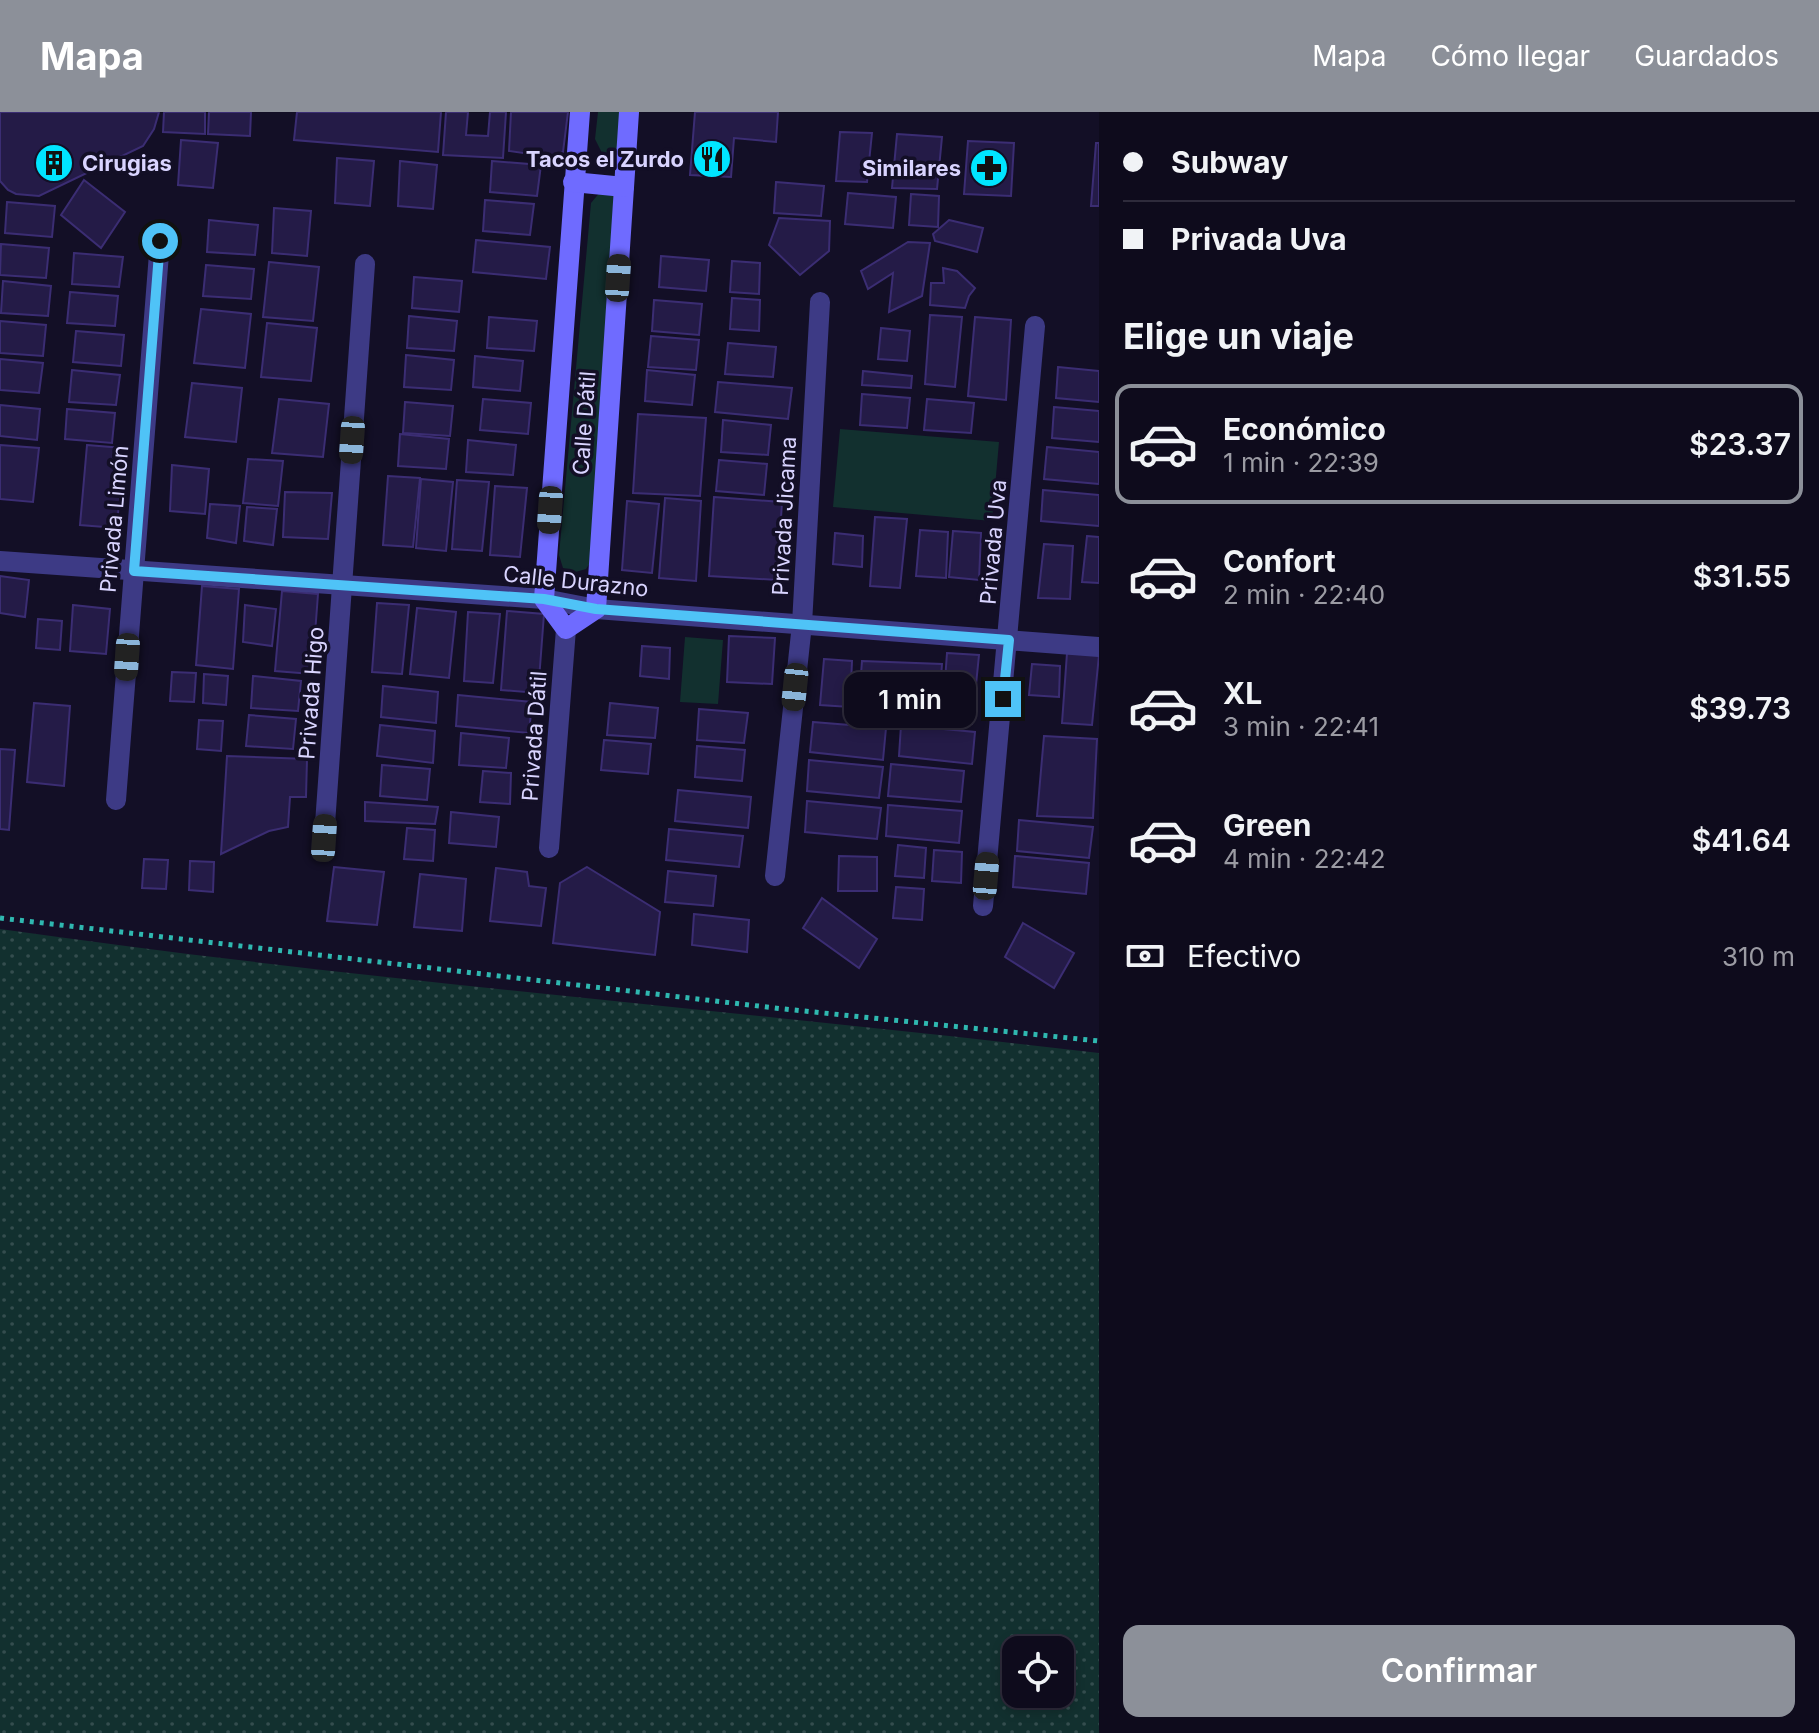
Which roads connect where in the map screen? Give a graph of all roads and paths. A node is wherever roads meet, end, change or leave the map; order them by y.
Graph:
1 (580, 112) edge
2 (629, 112) edge
3 (573, 182) junction
4 (624, 187) junction
5 (160, 241) dead end
6 (365, 264) dead end
7 (820, 302) dead end
8 (1035, 326) dead end
9 (0, 561) edge
10 (134, 571) junction
11 (342, 586) junction
12 (544, 599) junction
13 (596, 609) junction
14 (802, 624) junction
15 (566, 629) junction
16 (1009, 640) junction
17 (1099, 647) edge
18 (116, 800) dead end
19 (324, 838) dead end
20 (549, 848) dead end
21 (775, 876) dead end
22 (983, 906) dead end
23 (0, 918) edge
24 (1099, 1041) edge

1 - 3 street, Calle Dátil
2 - 4 street, Calle Dátil
3 - 4 street
3 - 12 street, Calle Dátil
4 - 13 street, Calle Dátil
5 - 10 street, Privada Limón
6 - 11 street, Privada Higo
7 - 14 street, Privada Jicama
8 - 16 street, Privada Uva
9 - 10 street, Calle Durazno
10 - 11 street, Calle Durazno
10 - 18 street, Privada Limón
11 - 12 street, Calle Durazno
11 - 19 street, Privada Higo
12 - 13 street, Calle Durazno
12 - 15 street
13 - 14 street, Calle Durazno
13 - 15 street
14 - 16 street, Calle Durazno
14 - 21 street, Privada Jicama
15 - 20 street, Privada Dátil
16 - 17 street, Calle Durazno
16 - 22 street, Privada Uva
23 - 24 path

